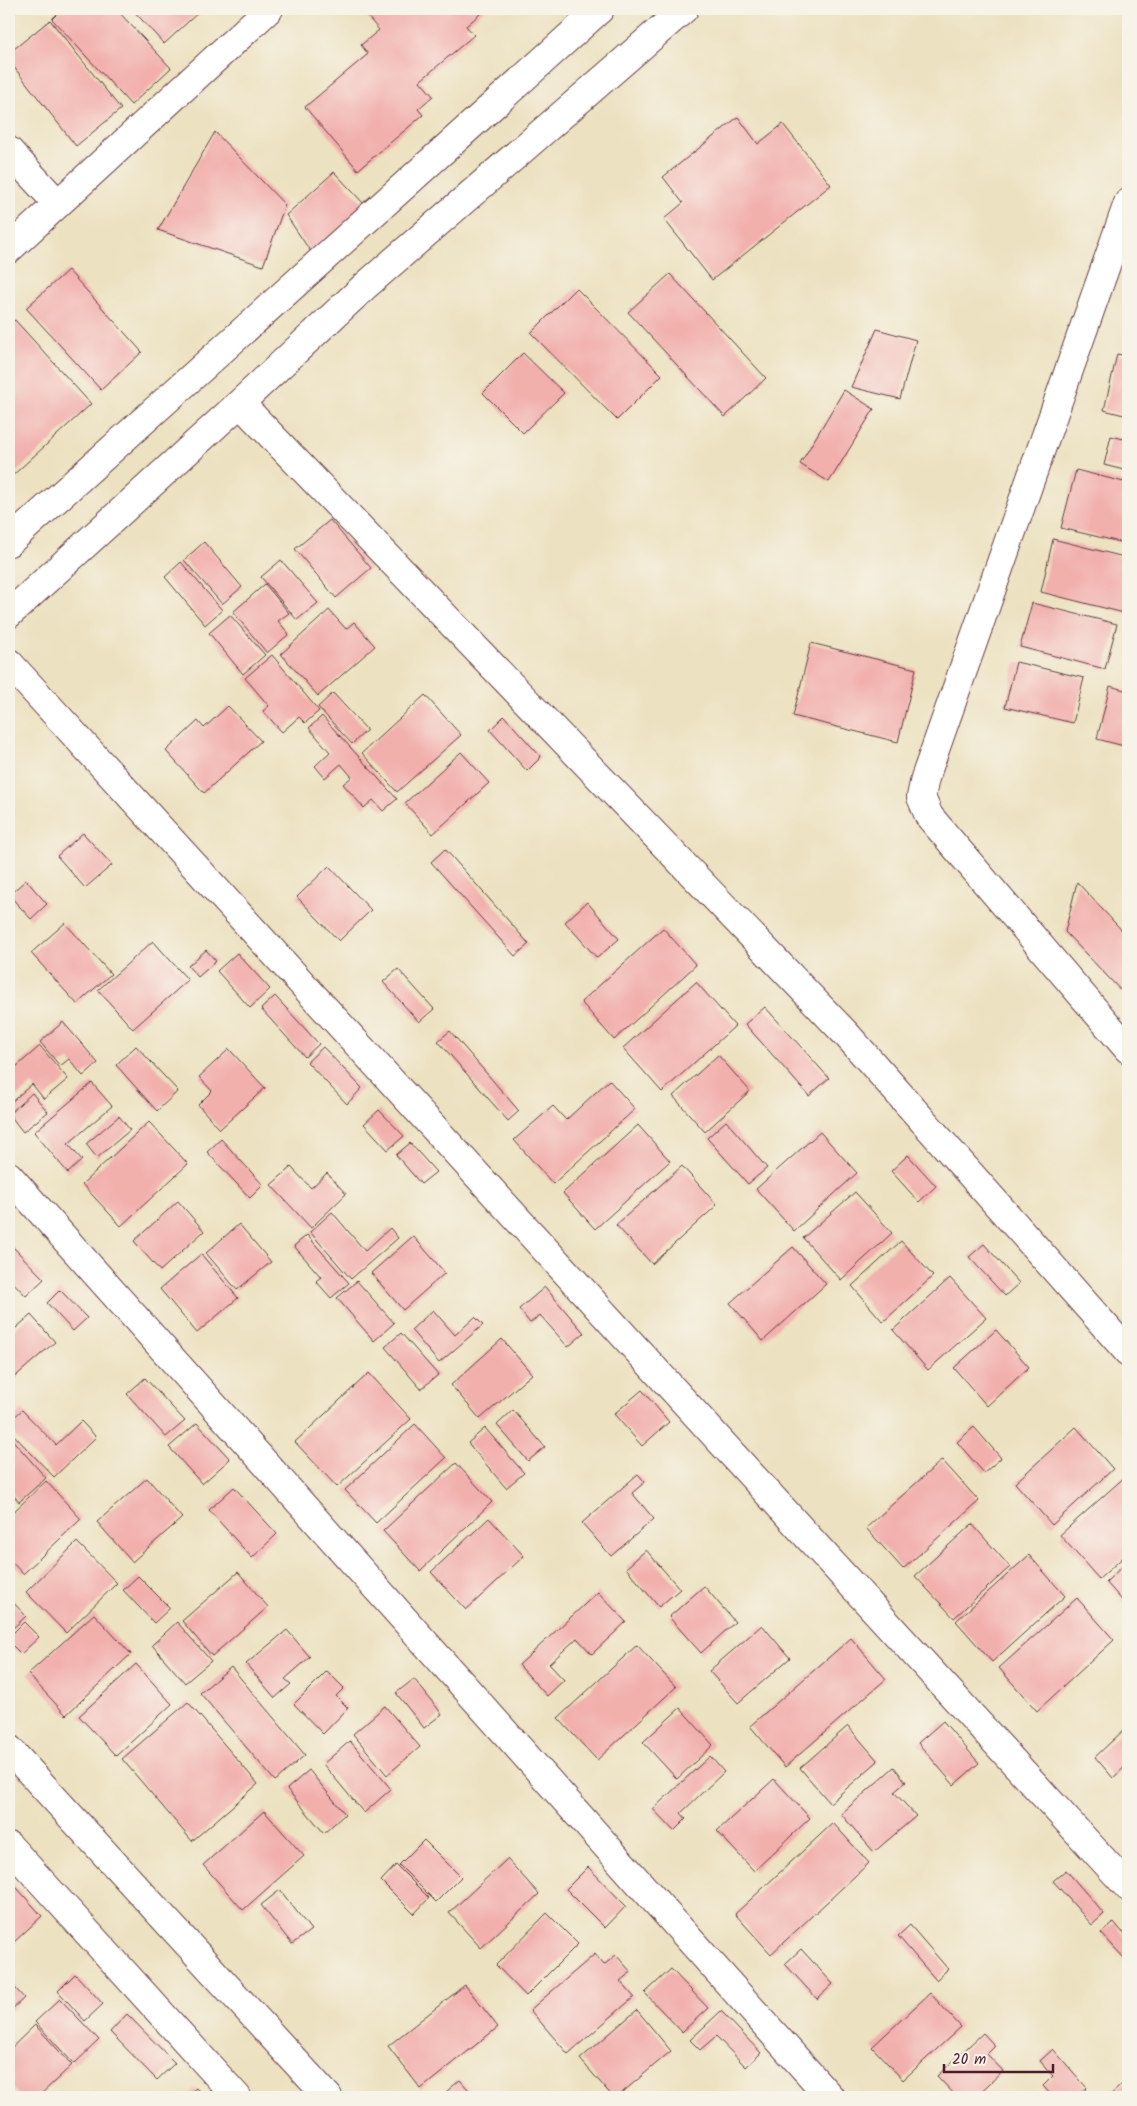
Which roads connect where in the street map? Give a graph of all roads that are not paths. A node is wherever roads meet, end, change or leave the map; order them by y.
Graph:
1 (269, 9) edge
2 (600, 9) edge
3 (684, 9) edge
4 (9, 151) edge
5 (1128, 203) edge
6 (58, 204) junction
7 (9, 249) edge
8 (240, 403) junction
9 (9, 542) edge
10 (9, 614) edge
11 (9, 663) edge
12 (1128, 1049) edge
13 (9, 1176) edge
14 (1128, 1352) edge
15 (9, 1749) edge
16 (9, 1846) edge
17 (1128, 1887) edge
18 (237, 2097) edge
19 (328, 2097) edge
20 (830, 2097) edge

1 - 6 street
2 - 9 street
3 - 8 street
4 - 6 street
5 - 12 street
6 - 7 street
8 - 10 street
8 - 14 street
11 - 17 street
13 - 20 street
15 - 19 street
16 - 18 street

